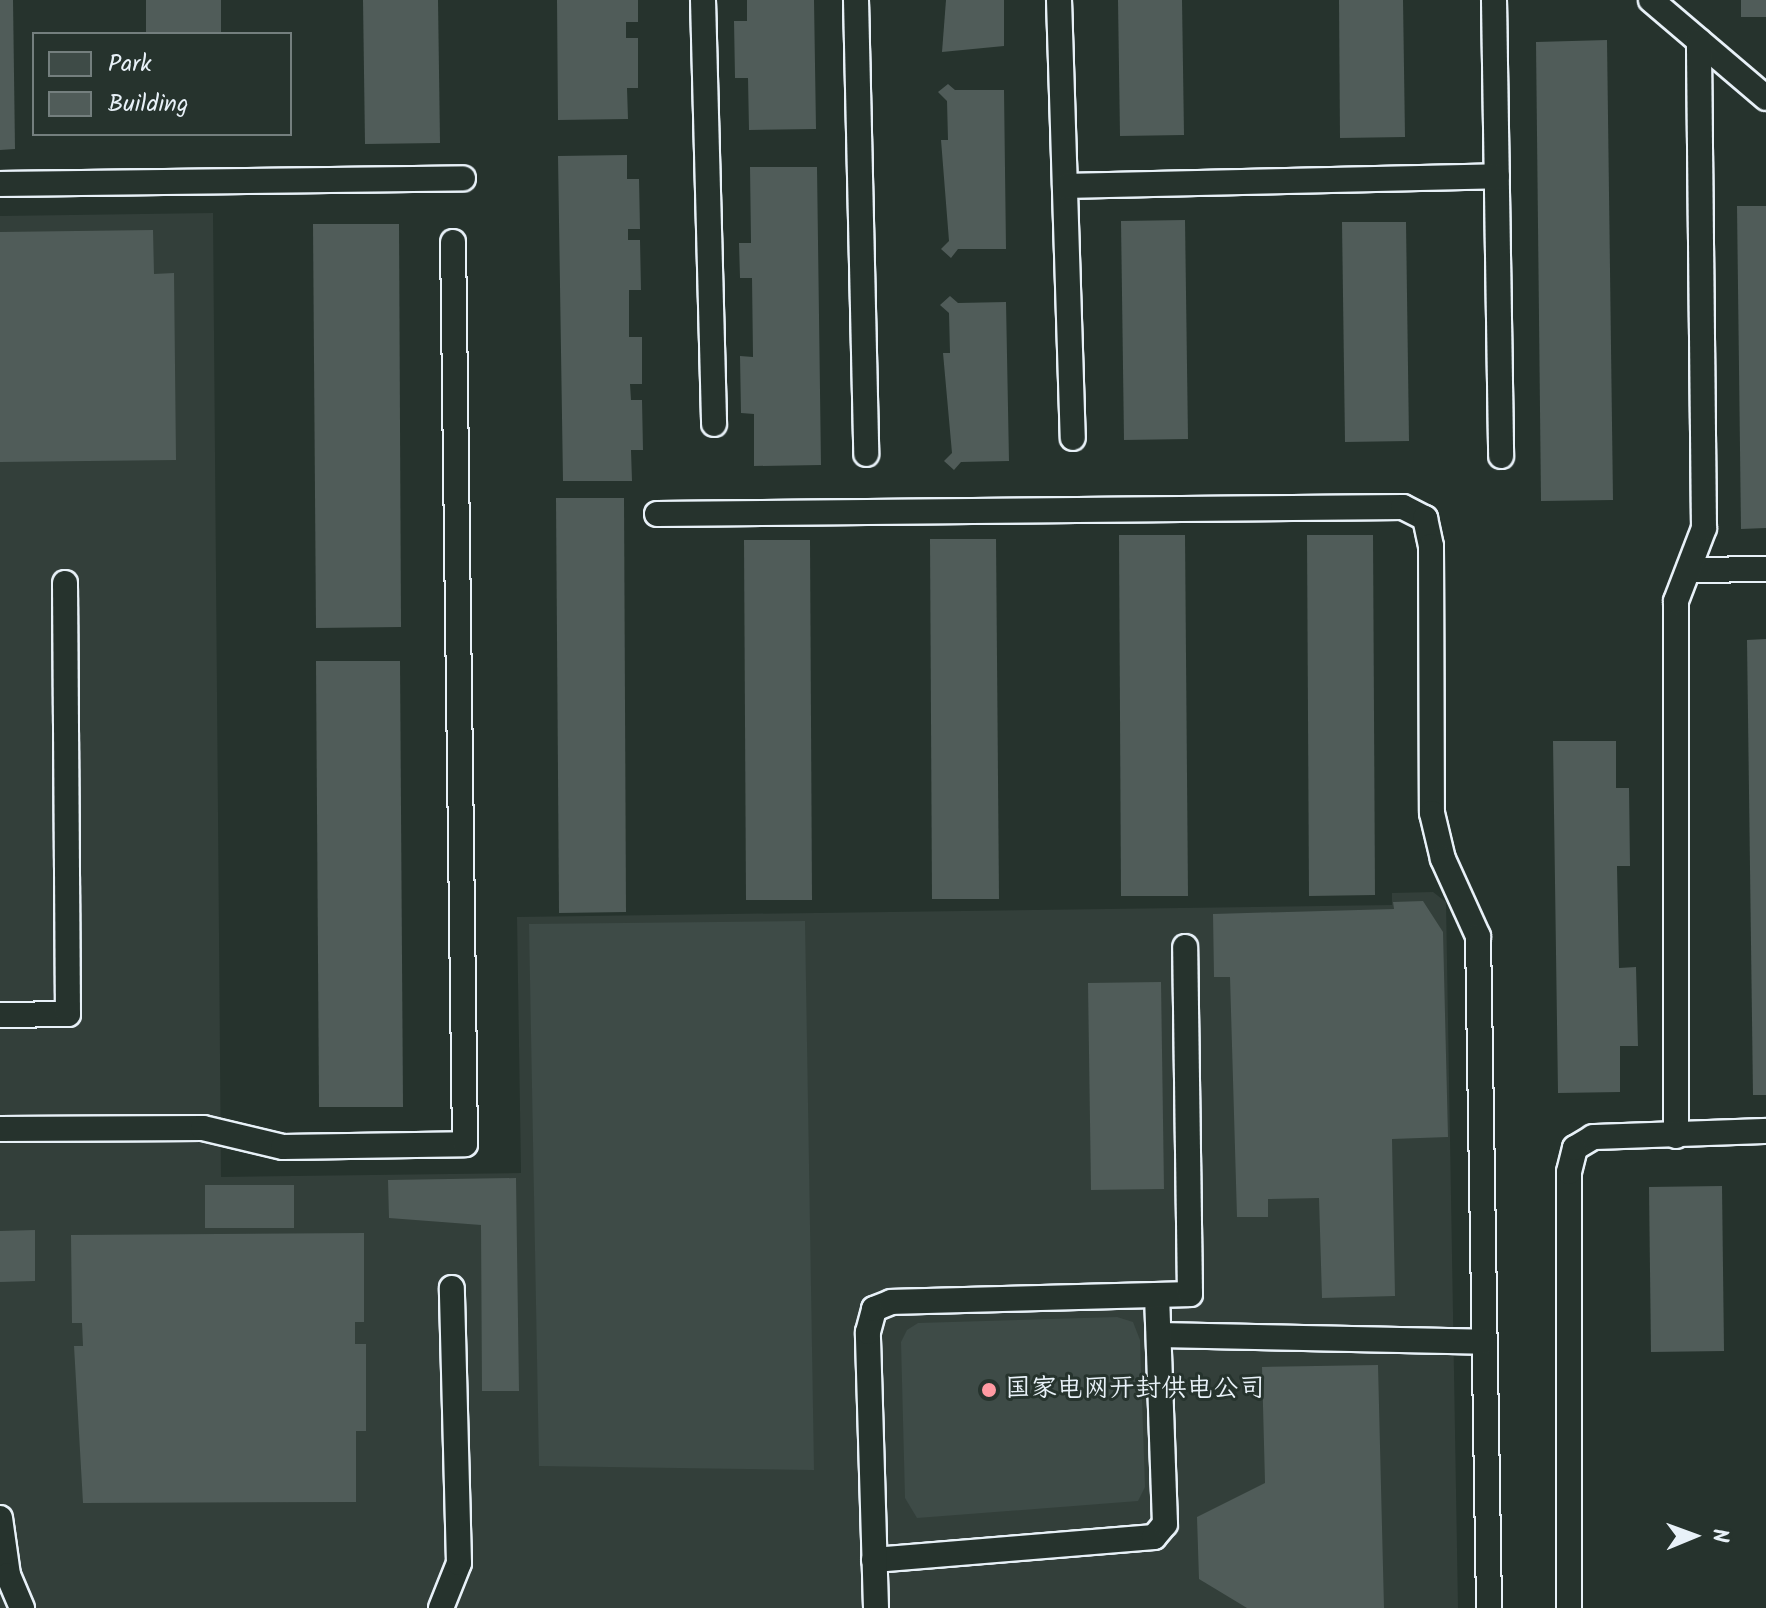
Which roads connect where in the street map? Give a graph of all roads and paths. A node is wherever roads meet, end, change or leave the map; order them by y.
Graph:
1 (703, 0) edge
2 (856, 0) edge
3 (1059, 0) edge
4 (1494, 0) edge
5 (1651, 0) edge
6 (1699, 41) junction
7 (1766, 98) edge
8 (1497, 176) junction
9 (463, 178) dead end
10 (0, 184) edge
11 (1065, 186) junction
12 (453, 242) dead end
13 (714, 424) dead end
14 (1073, 438) dead end
15 (866, 454) dead end
16 (1501, 456) dead end
17 (657, 514) dead end
18 (1766, 569) edge
19 (1689, 570) junction
20 (65, 583) dead end
21 (1185, 947) dead end
22 (0, 1015) edge
23 (0, 1129) edge
24 (1766, 1131) edge
25 (1676, 1134) junction
26 (452, 1288) dead end
27 (1157, 1295) junction
28 (1159, 1335) junction
29 (1484, 1342) junction
30 (0, 1518) edge
31 (874, 1560) junction
32 (22, 1608) edge
33 (441, 1608) edge
34 (876, 1608) edge
35 (1489, 1608) edge
36 (1569, 1608) edge

1 - 13 lane
2 - 15 lane
3 - 11 lane
4 - 8 lane
5 - 6 lane
6 - 7 lane
6 - 19 lane
8 - 11 lane
8 - 16 lane
9 - 10 lane
11 - 14 lane
12 - 23 lane
17 - 29 lane
18 - 19 lane
19 - 25 lane
20 - 22 lane
21 - 27 lane
24 - 25 lane
25 - 36 lane
26 - 33 lane
27 - 28 lane
27 - 31 lane
28 - 29 lane
28 - 31 lane
29 - 35 lane
30 - 32 lane
31 - 34 lane

